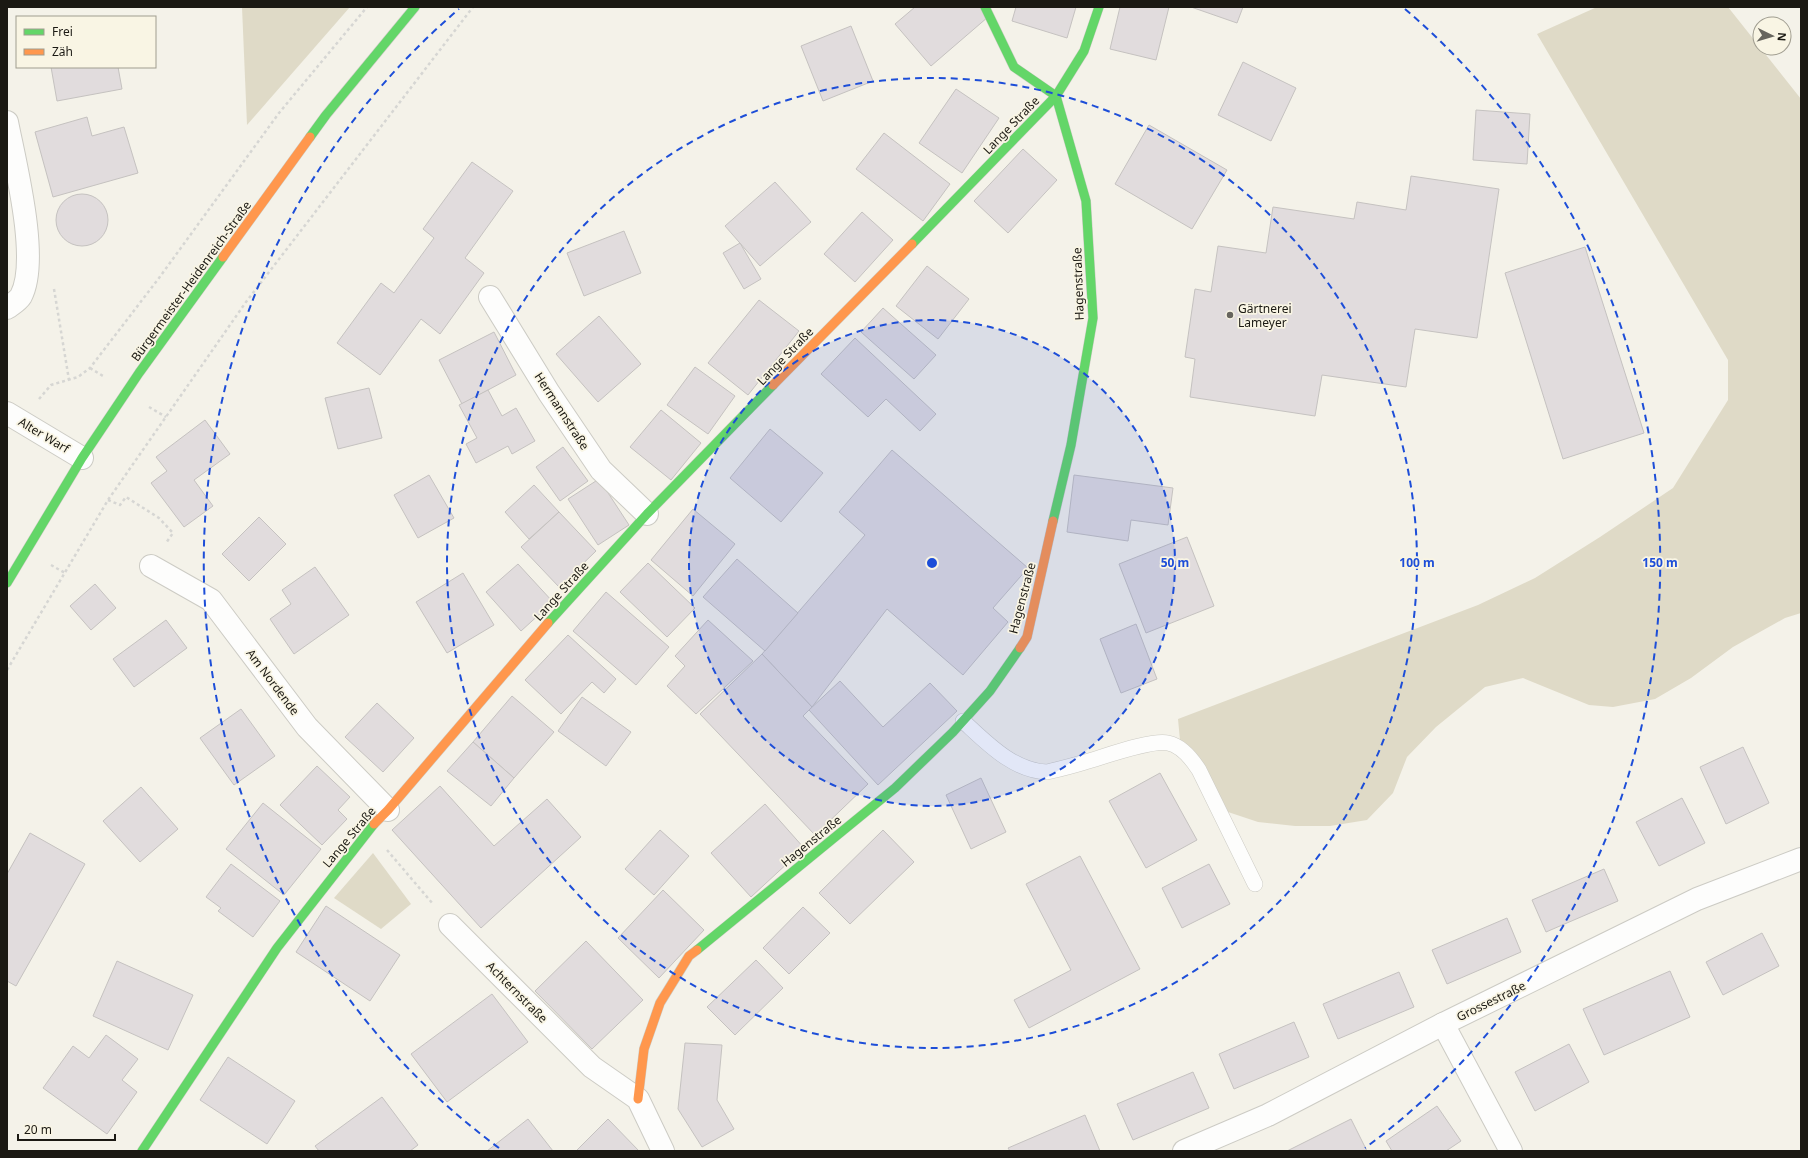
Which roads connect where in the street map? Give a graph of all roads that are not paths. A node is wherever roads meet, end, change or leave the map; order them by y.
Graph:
1 (415, 7) edge
2 (984, 7) edge
3 (1099, 7) edge
4 (1056, 96) junction
5 (7, 122) edge
6 (490, 297) dead end
7 (7, 308) edge
8 (15, 417) edge
9 (82, 458) junction
10 (647, 514) junction
11 (151, 566) road end
12 (7, 583) edge
13 (963, 721) junction
14 (388, 810) junction
15 (1801, 859) edge
16 (1255, 884) dead end
17 (450, 924) road end
18 (1443, 1024) junction
19 (638, 1099) junction
20 (142, 1151) edge
21 (663, 1151) edge
22 (1184, 1151) edge
23 (1511, 1151) edge

1 - 9 street, Bürgermeister-Heidenreich-Straße
2 - 4 street
3 - 4 street, Lange Straße
4 - 10 street, Lange Straße
4 - 13 street, Hagenstraße
5 - 7 street
6 - 10 street, Hermannstraße
8 - 9 street, Alter Warf
9 - 12 street, Bürgermeister-Heidenreich-Straße
10 - 14 street, Lange Straße
11 - 14 street, Am Nordende
13 - 16 lane
13 - 19 street, Hagenstraße
14 - 20 street, Lange Straße
15 - 18 street, Grossestraße
17 - 19 street, Achternstraße
18 - 22 street, Grossestraße
18 - 23 street
19 - 21 street, Achternstraße

